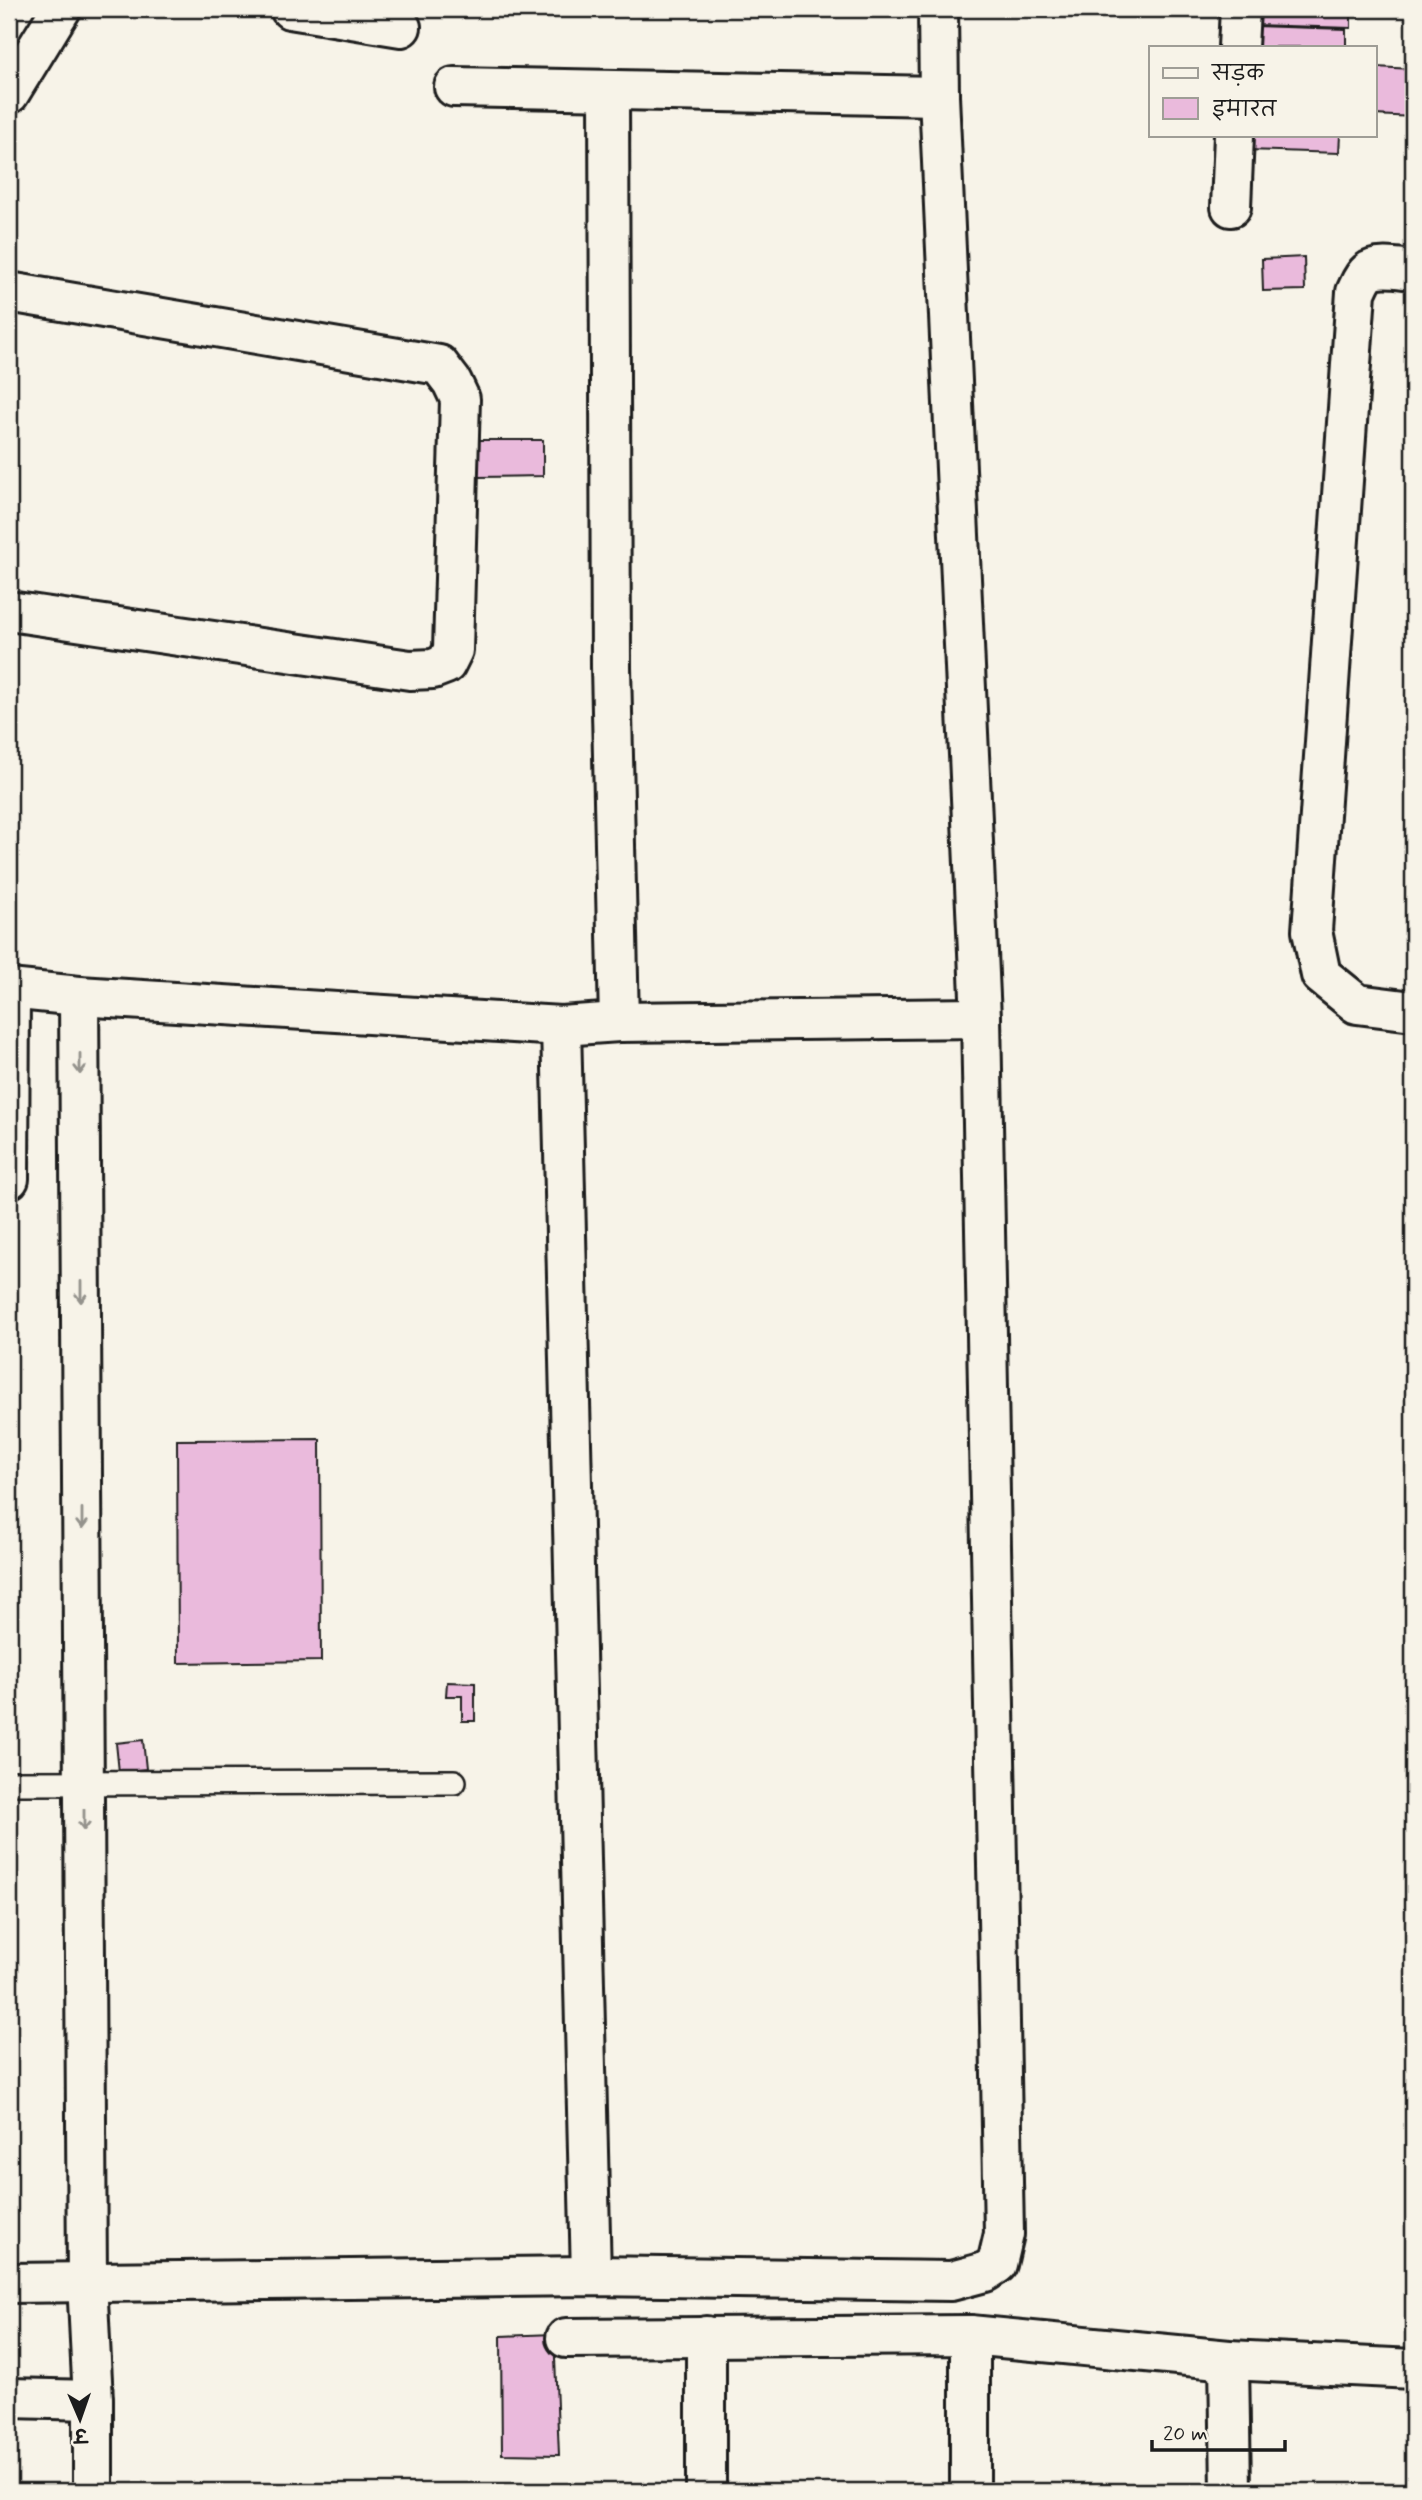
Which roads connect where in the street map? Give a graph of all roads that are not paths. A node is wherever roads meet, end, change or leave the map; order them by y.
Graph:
1 (61, 9) edge
2 (290, 9) edge
3 (938, 9) edge
4 (1240, 9) edge
5 (401, 27) dead end
6 (1238, 46) edge
7 (454, 87) dead end
8 (609, 90) junction
9 (9, 94) edge
10 (939, 96) junction
11 (1234, 136) edge
12 (1231, 207) dead end
13 (1413, 270) edge
14 (9, 292) edge
15 (9, 611) edge
16 (10, 989) edge
17 (79, 996) junction
18 (1413, 1011) edge
19 (981, 1018) junction
20 (619, 1022) junction
21 (561, 1026) junction
22 (9, 1180) edge
23 (454, 1782) dead end
24 (9, 1783) edge
25 (84, 1783) junction
26 (591, 2276) junction
27 (87, 2281) junction
28 (9, 2283) edge
29 (970, 2335) junction
30 (706, 2336) junction
31 (566, 2338) dead end
32 (1229, 2360) junction
33 (1413, 2369) edge
34 (9, 2398) edge
35 (93, 2400) junction
36 (93, 2491) edge
37 (706, 2491) edge
38 (970, 2491) edge
39 (1231, 2491) edge

1 - 9 street
2 - 5 street
3 - 10 street
4 - 6 street
7 - 8 street
8 - 10 street
8 - 20 street
10 - 19 street
11 - 12 street
13 - 18 street
14 - 15 street
16 - 17 street
16 - 22 street
17 - 21 street
17 -> 25 street
19 - 20 street
19 - 26 street
20 - 21 street
21 - 26 street
23 - 25 lane
24 - 25 lane
25 -> 27 street
26 - 27 street
27 - 28 street
27 - 35 street
29 - 30 street
29 - 32 street
29 - 38 street
30 - 31 street
30 - 37 street
32 - 33 street
32 - 39 street
34 - 35 street
35 - 36 street

